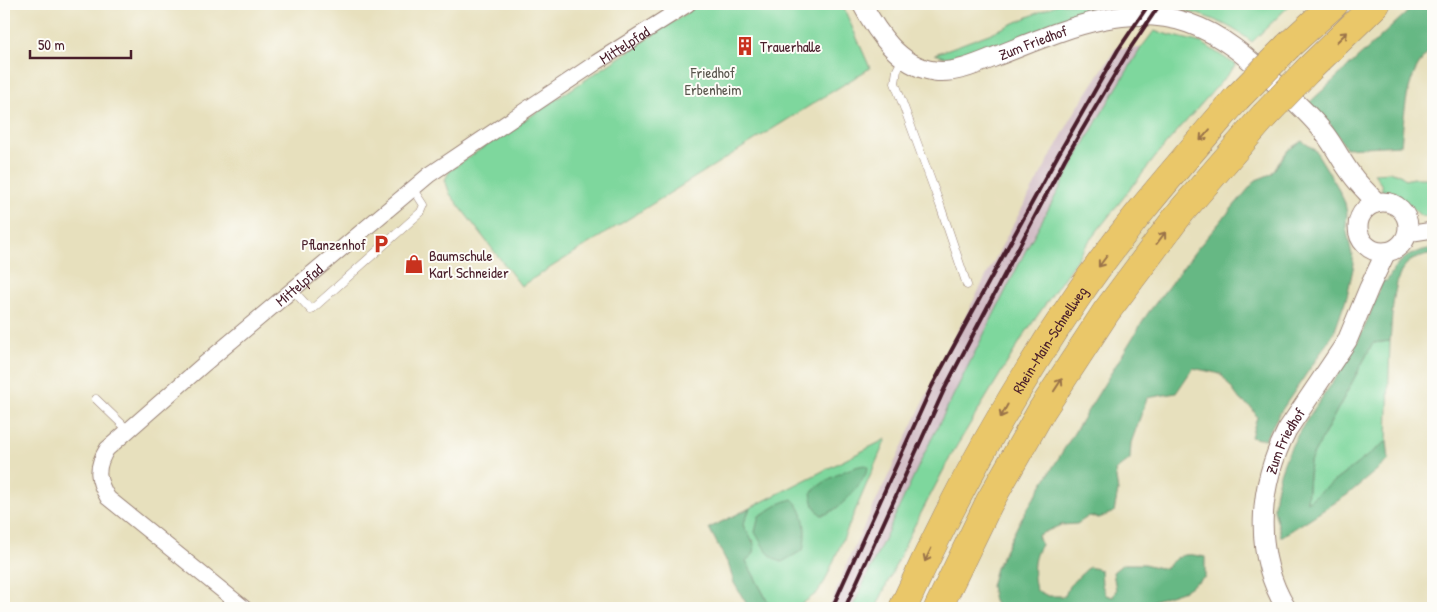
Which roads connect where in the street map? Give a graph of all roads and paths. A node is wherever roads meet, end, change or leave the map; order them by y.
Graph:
1 (688, 4) edge
2 (862, 4) edge
3 (1324, 4) edge
4 (1334, 4) edge
5 (1376, 4) edge
6 (1288, 46) junction
7 (903, 58) junction
8 (413, 188) junction
9 (1371, 207) junction
10 (1407, 229) junction
11 (1433, 229) edge
12 (1378, 250) junction
13 (967, 285) dead end
14 (292, 289) junction
15 (96, 399) dead end
16 (128, 430) junction
17 (244, 608) edge
18 (903, 608) edge
19 (938, 608) edge
20 (1286, 608) edge

1 - 8 street, Mittelpfad
2 - 7 street, Zum Friedhof
3 - 6 highway
4 - 6 highway
19 -> 5 highway, Rhein-Main-Schnellweg, bridge
6 -> 18 highway, Rhein-Main-Schnellweg, bridge
7 - 9 street, Zum Friedhof
7 - 13 lane
8 - 14 street, Mittelpfad
8 - 14 lane
9 - 10 street
9 - 12 street, Zum Friedhof
10 - 11 street
10 - 12 street
12 - 20 street, Zum Friedhof
14 - 16 street, Mittelpfad
15 - 16 lane
16 - 17 street, Mittelpfad

